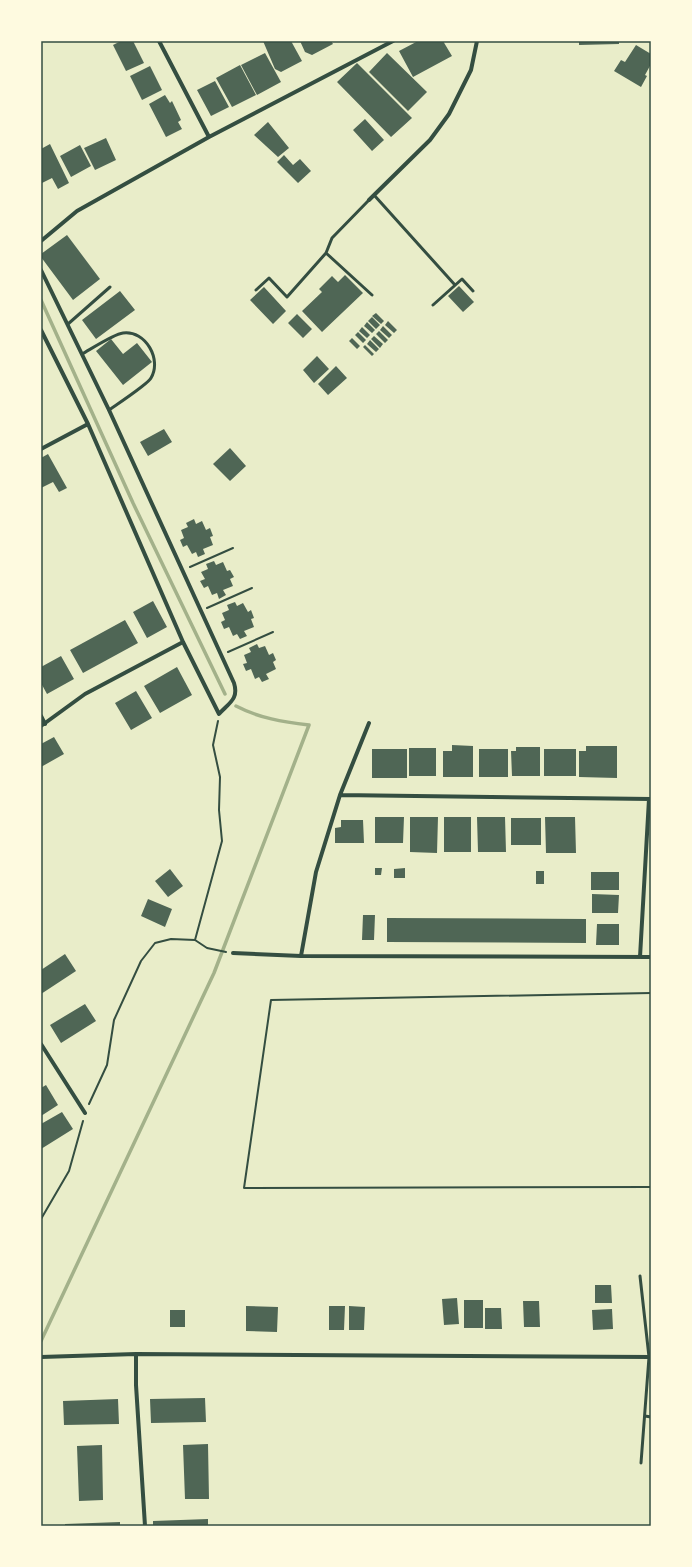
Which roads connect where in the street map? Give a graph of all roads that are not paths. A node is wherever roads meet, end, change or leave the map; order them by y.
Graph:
1 (159, 41) edge
2 (393, 41) edge
3 (477, 41) edge
4 (209, 138) junction
5 (374, 195) junction
6 (369, 200) joint
7 (41, 240) edge
8 (326, 253) junction
9 (41, 270) edge
10 (455, 285) junction
11 (110, 287) dead end
12 (256, 290) dead end
13 (473, 291) dead end
14 (372, 295) dead end
15 (433, 305) dead end
16 (68, 324) junction
17 (41, 330) edge
18 (82, 354) junction
19 (109, 410) junction
20 (88, 424) junction
21 (41, 449) edge
22 (183, 642) junction
23 (41, 716) edge
24 (369, 722) dead end
25 (43, 725) edge
26 (340, 796) junction
27 (650, 799) edge
28 (233, 953) road end
29 (301, 956) junction
30 (640, 957) junction
31 (651, 957) edge
32 (41, 1044) edge
33 (85, 1112) road end
34 (640, 1276) dead end
35 (136, 1354) junction
36 (41, 1357) edge
37 (650, 1357) edge
38 (644, 1416) junction
39 (651, 1417) edge
40 (641, 1463) dead end
41 (145, 1526) edge

1 - 4 street
2 - 4 street
3 - 5 street
4 - 7 street
5 - 6 street
5 - 10 lane
6 - 8 lane
8 - 12 lane
8 - 14 lane
9 - 16 street
10 - 13 lane
10 - 15 lane
11 - 16 lane
16 - 18 street
17 - 20 street
18 - 19 street
18 - 19 lane
19 - 22 street
20 - 21 street
20 - 22 street
22 - 25 street
23 - 25 street
24 - 26 street
26 - 27 street
26 - 29 street
27 - 30 street
28 - 29 street
29 - 30 street
30 - 31 street
32 - 33 street
34 - 37 lane
35 - 36 street
35 - 37 street
35 - 41 street
37 - 38 lane
38 - 39 lane
38 - 40 lane

